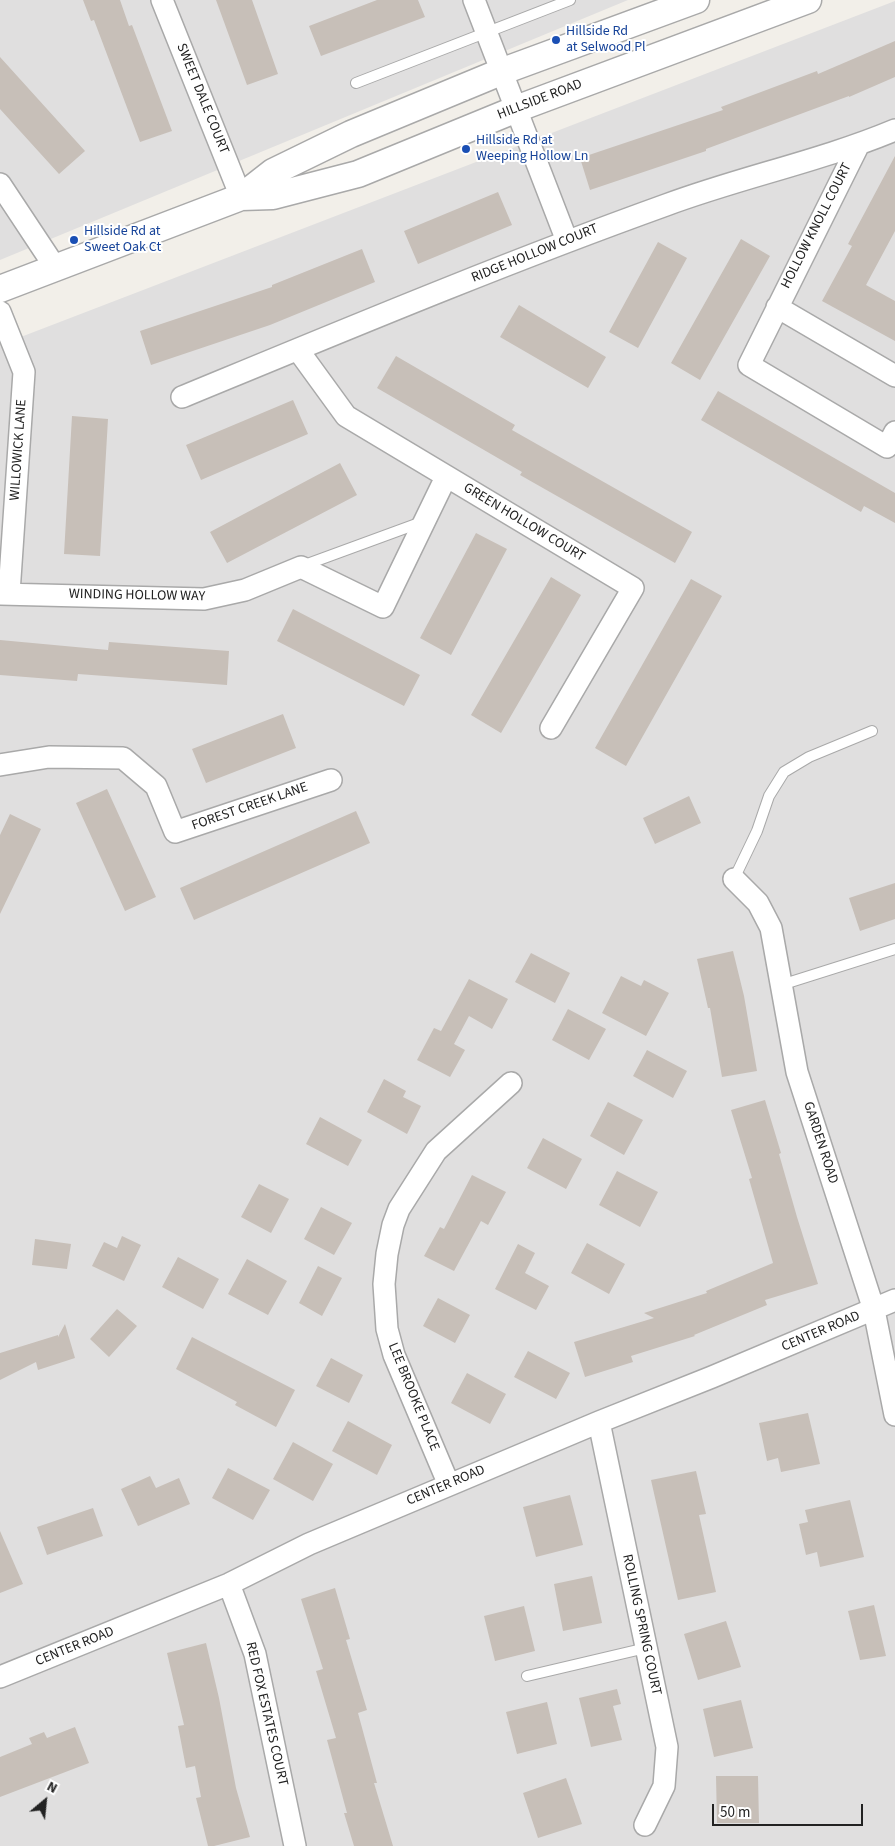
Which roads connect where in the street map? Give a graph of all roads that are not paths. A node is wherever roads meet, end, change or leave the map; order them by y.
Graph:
1 (162, 0) edge
2 (474, 0) edge
3 (570, 0) edge
4 (696, 0) edge
5 (808, 0) edge
6 (487, 32) junction
7 (503, 71) junction
8 (356, 83) dead end
9 (517, 109) junction
10 (895, 130) edge
11 (858, 146) junction
12 (0, 184) edge
13 (241, 197) junction
14 (567, 241) junction
15 (55, 267) junction
16 (0, 289) edge
17 (777, 307) junction
18 (0, 312) edge
19 (298, 350) junction
20 (895, 376) edge
21 (182, 397) dead end
22 (895, 432) edge
23 (446, 477) junction
24 (425, 521) junction
25 (301, 566) junction
26 (5, 594) edge
27 (551, 728) dead end
28 (872, 731) dead end
29 (0, 765) edge
30 (331, 780) dead end
31 (734, 879) joint
32 (895, 949) edge
33 (782, 985) junction
34 (511, 1083) dead end
35 (895, 1300) edge
36 (874, 1310) junction
37 (895, 1415) edge
38 (599, 1422) junction
39 (450, 1485) junction
40 (229, 1584) junction
41 (646, 1648) junction
42 (527, 1676) dead end
43 (0, 1677) edge
44 (645, 1825) dead end
45 (295, 1846) edge

1 - 13 street, SWEET DALE COURT
2 - 6 street
3 - 6 lane
4 - 7 street, HILLSIDE ROAD
5 - 9 street, HILLSIDE ROAD
6 - 7 street
6 - 8 lane
7 - 9 street
7 - 13 street, HILLSIDE ROAD
9 - 13 street, HILLSIDE ROAD
9 - 14 street
10 - 11 street, RIDGE HOLLOW COURT
11 - 14 street, RIDGE HOLLOW COURT
11 - 17 street, HOLLOW KNOLL COURT
12 - 15 street
13 - 15 street, HILLSIDE ROAD
14 - 19 street, RIDGE HOLLOW COURT
15 - 16 street, HILLSIDE ROAD
17 - 20 street
17 - 22 street, HOLLOW KNOLL COURT
18 - 26 street, WILLOWICK LANE
19 - 21 street, RIDGE HOLLOW COURT
19 - 23 street, GREEN HOLLOW COURT
23 - 24 street
23 - 27 street, GREEN HOLLOW COURT
24 - 25 lane
24 - 25 street
25 - 26 street, WINDING HOLLOW WAY
28 - 31 lane
29 - 30 street, FOREST CREEK LANE
31 - 33 street, GARDEN ROAD
32 - 33 lane
33 - 36 street, GARDEN ROAD
34 - 39 street, LEE BROOKE PLACE
35 - 36 street, CENTER ROAD
36 - 37 street, GARDEN ROAD
36 - 38 street, CENTER ROAD
38 - 39 street, CENTER ROAD
38 - 41 street, ROLLING SPRING COURT
39 - 40 street, CENTER ROAD
40 - 43 street, CENTER ROAD
40 - 45 street, RED FOX ESTATES COURT
41 - 42 lane
41 - 44 street, ROLLING SPRING COURT

